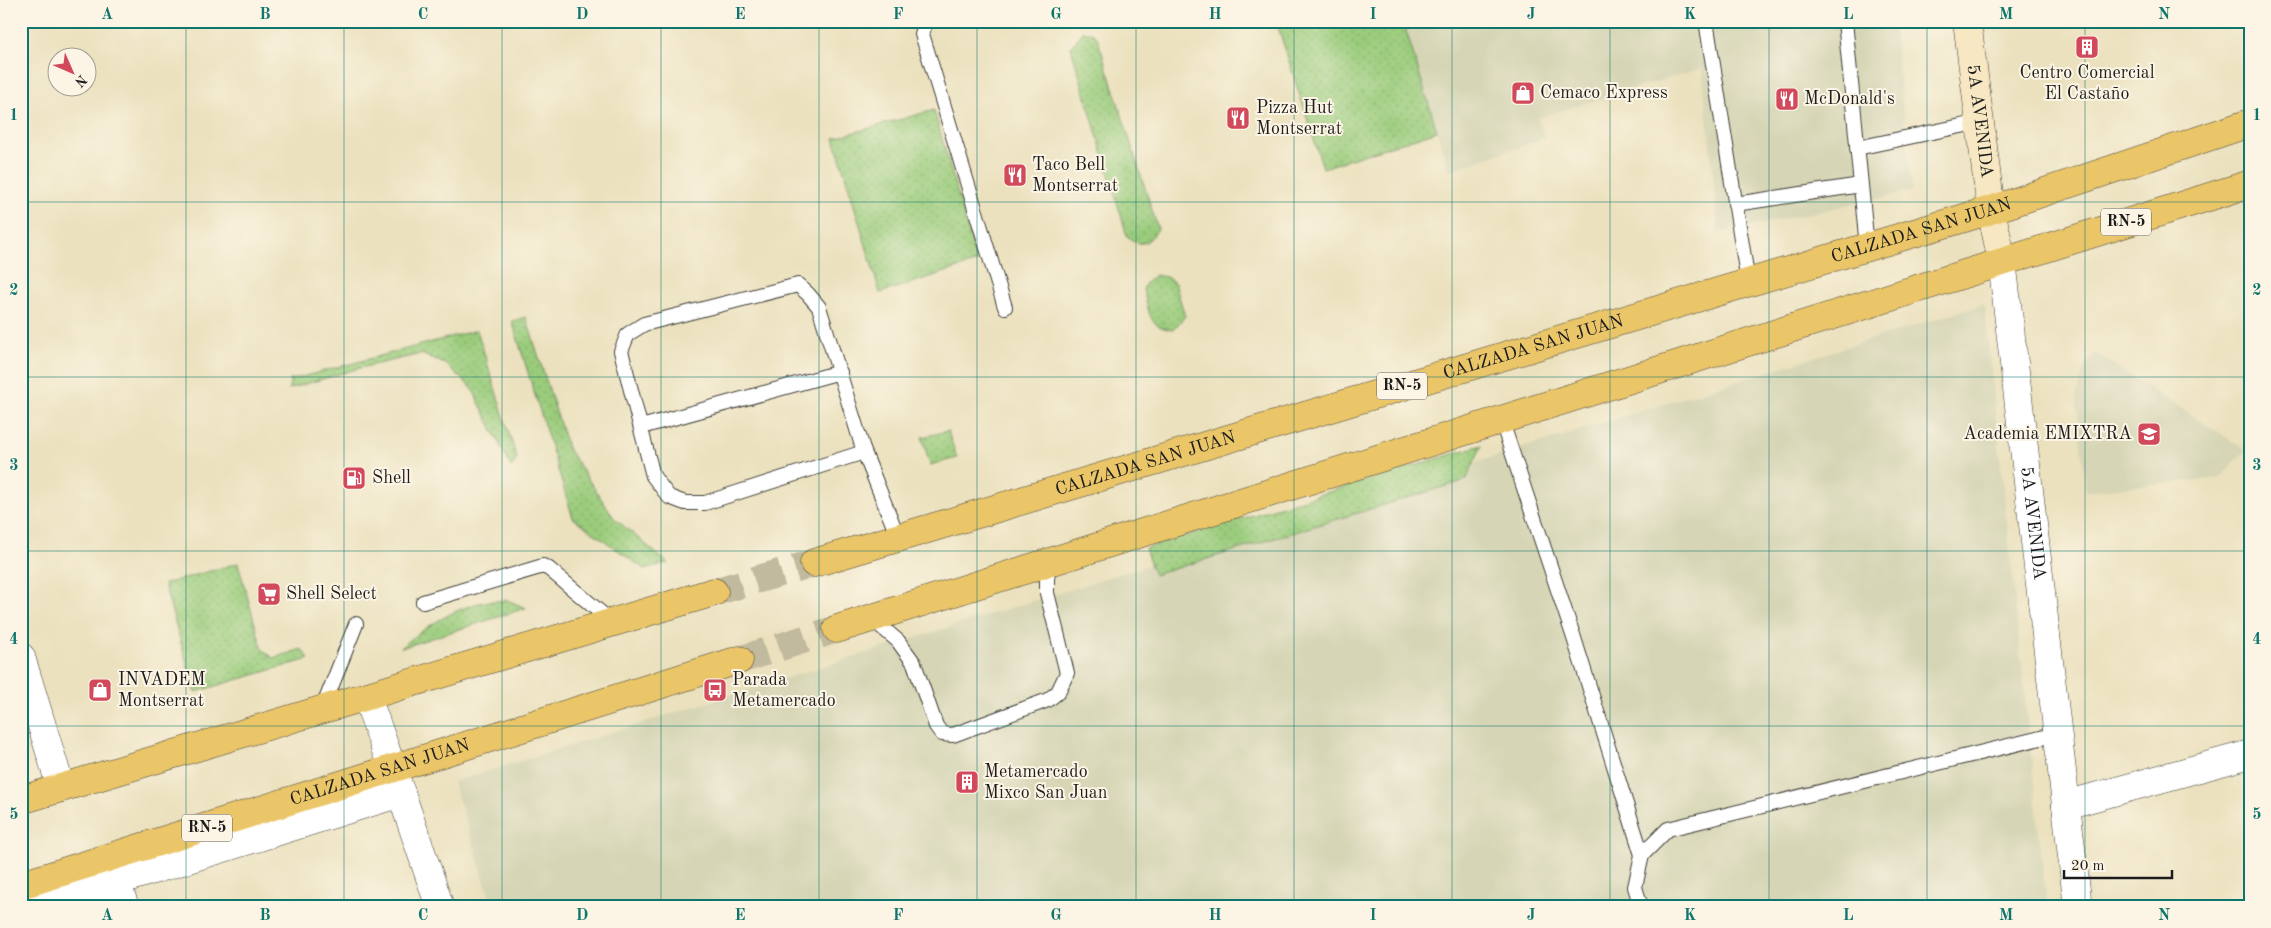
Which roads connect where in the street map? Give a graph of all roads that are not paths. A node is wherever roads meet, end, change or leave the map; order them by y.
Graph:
1 (926, 21) edge
2 (1706, 21) edge
3 (1845, 21) edge
4 (1967, 21) edge
5 (1980, 122) junction
6 (2250, 123) edge
7 (1857, 148) junction
8 (1860, 184) junction
9 (2250, 184) edge
10 (1735, 204) junction
11 (1991, 210) junction
12 (1867, 247) junction
13 (2002, 260) junction
14 (1748, 282) junction
15 (1005, 307) dead end
16 (840, 372) junction
17 (1501, 419) junction
18 (641, 427) junction
19 (864, 452) junction
20 (898, 537) junction
21 (1050, 561) junction
22 (814, 563) tunnel mouth
23 (714, 592) tunnel mouth
24 (423, 602) dead end
25 (871, 618) junction
26 (613, 623) junction
27 (356, 624) dead end
28 (837, 629) tunnel mouth
29 (21, 657) edge
30 (739, 660) tunnel mouth
31 (368, 697) junction
32 (322, 710) junction
33 (2057, 734) junction
34 (2250, 754) edge
35 (397, 781) junction
36 (60, 788) junction
37 (21, 800) edge
38 (2066, 805) junction
39 (1642, 855) junction
40 (116, 881) junction
41 (21, 885) edge
42 (34, 907) edge
43 (125, 907) edge
44 (440, 907) edge
45 (1641, 907) edge
46 (2078, 907) edge

1 - 15 lane
2 - 10 lane
3 - 7 lane
4 - 5 main road, 5A AVENIDA
5 - 7 lane
5 - 11 main road, 5A AVENIDA
6 - 11 main road, CALZADA SAN JUAN / RN-5
7 - 8 lane
8 - 10 lane
8 - 12 lane
9 - 13 main road, RN-5
10 - 14 lane
11 - 12 main road, CALZADA SAN JUAN / RN-5
11 - 13 main road, 5A AVENIDA
12 - 14 main road, CALZADA SAN JUAN / RN-5
13 - 17 main road, RN-5
13 - 33 street, 5A AVENIDA
14 - 20 main road, CALZADA SAN JUAN / RN-5
16 - 18 lane
16 - 18 lane
16 - 19 lane
17 - 21 main road, RN-5
17 - 39 lane
18 - 19 lane
19 - 20 lane
20 - 22 main road, CALZADA SAN JUAN / RN-5
21 - 25 main road, RN-5
21 - 25 lane
23 - 26 main road
24 - 26 lane
25 - 28 main road, RN-5
26 - 31 main road
27 - 32 lane
29 - 36 street
30 - 35 main road, CALZADA SAN JUAN / RN-5
31 - 32 main road
31 - 35 street
32 - 36 main road
33 - 38 street, 5A AVENIDA
33 - 39 lane
34 - 38 street
35 - 40 street, CALZADA SAN JUAN
35 - 41 main road, CALZADA SAN JUAN / RN-5
35 - 44 street
36 - 37 main road
38 - 46 street, 5A AVENIDA
39 - 45 lane
40 - 42 street, CALZADA SAN JUAN
40 - 43 street

